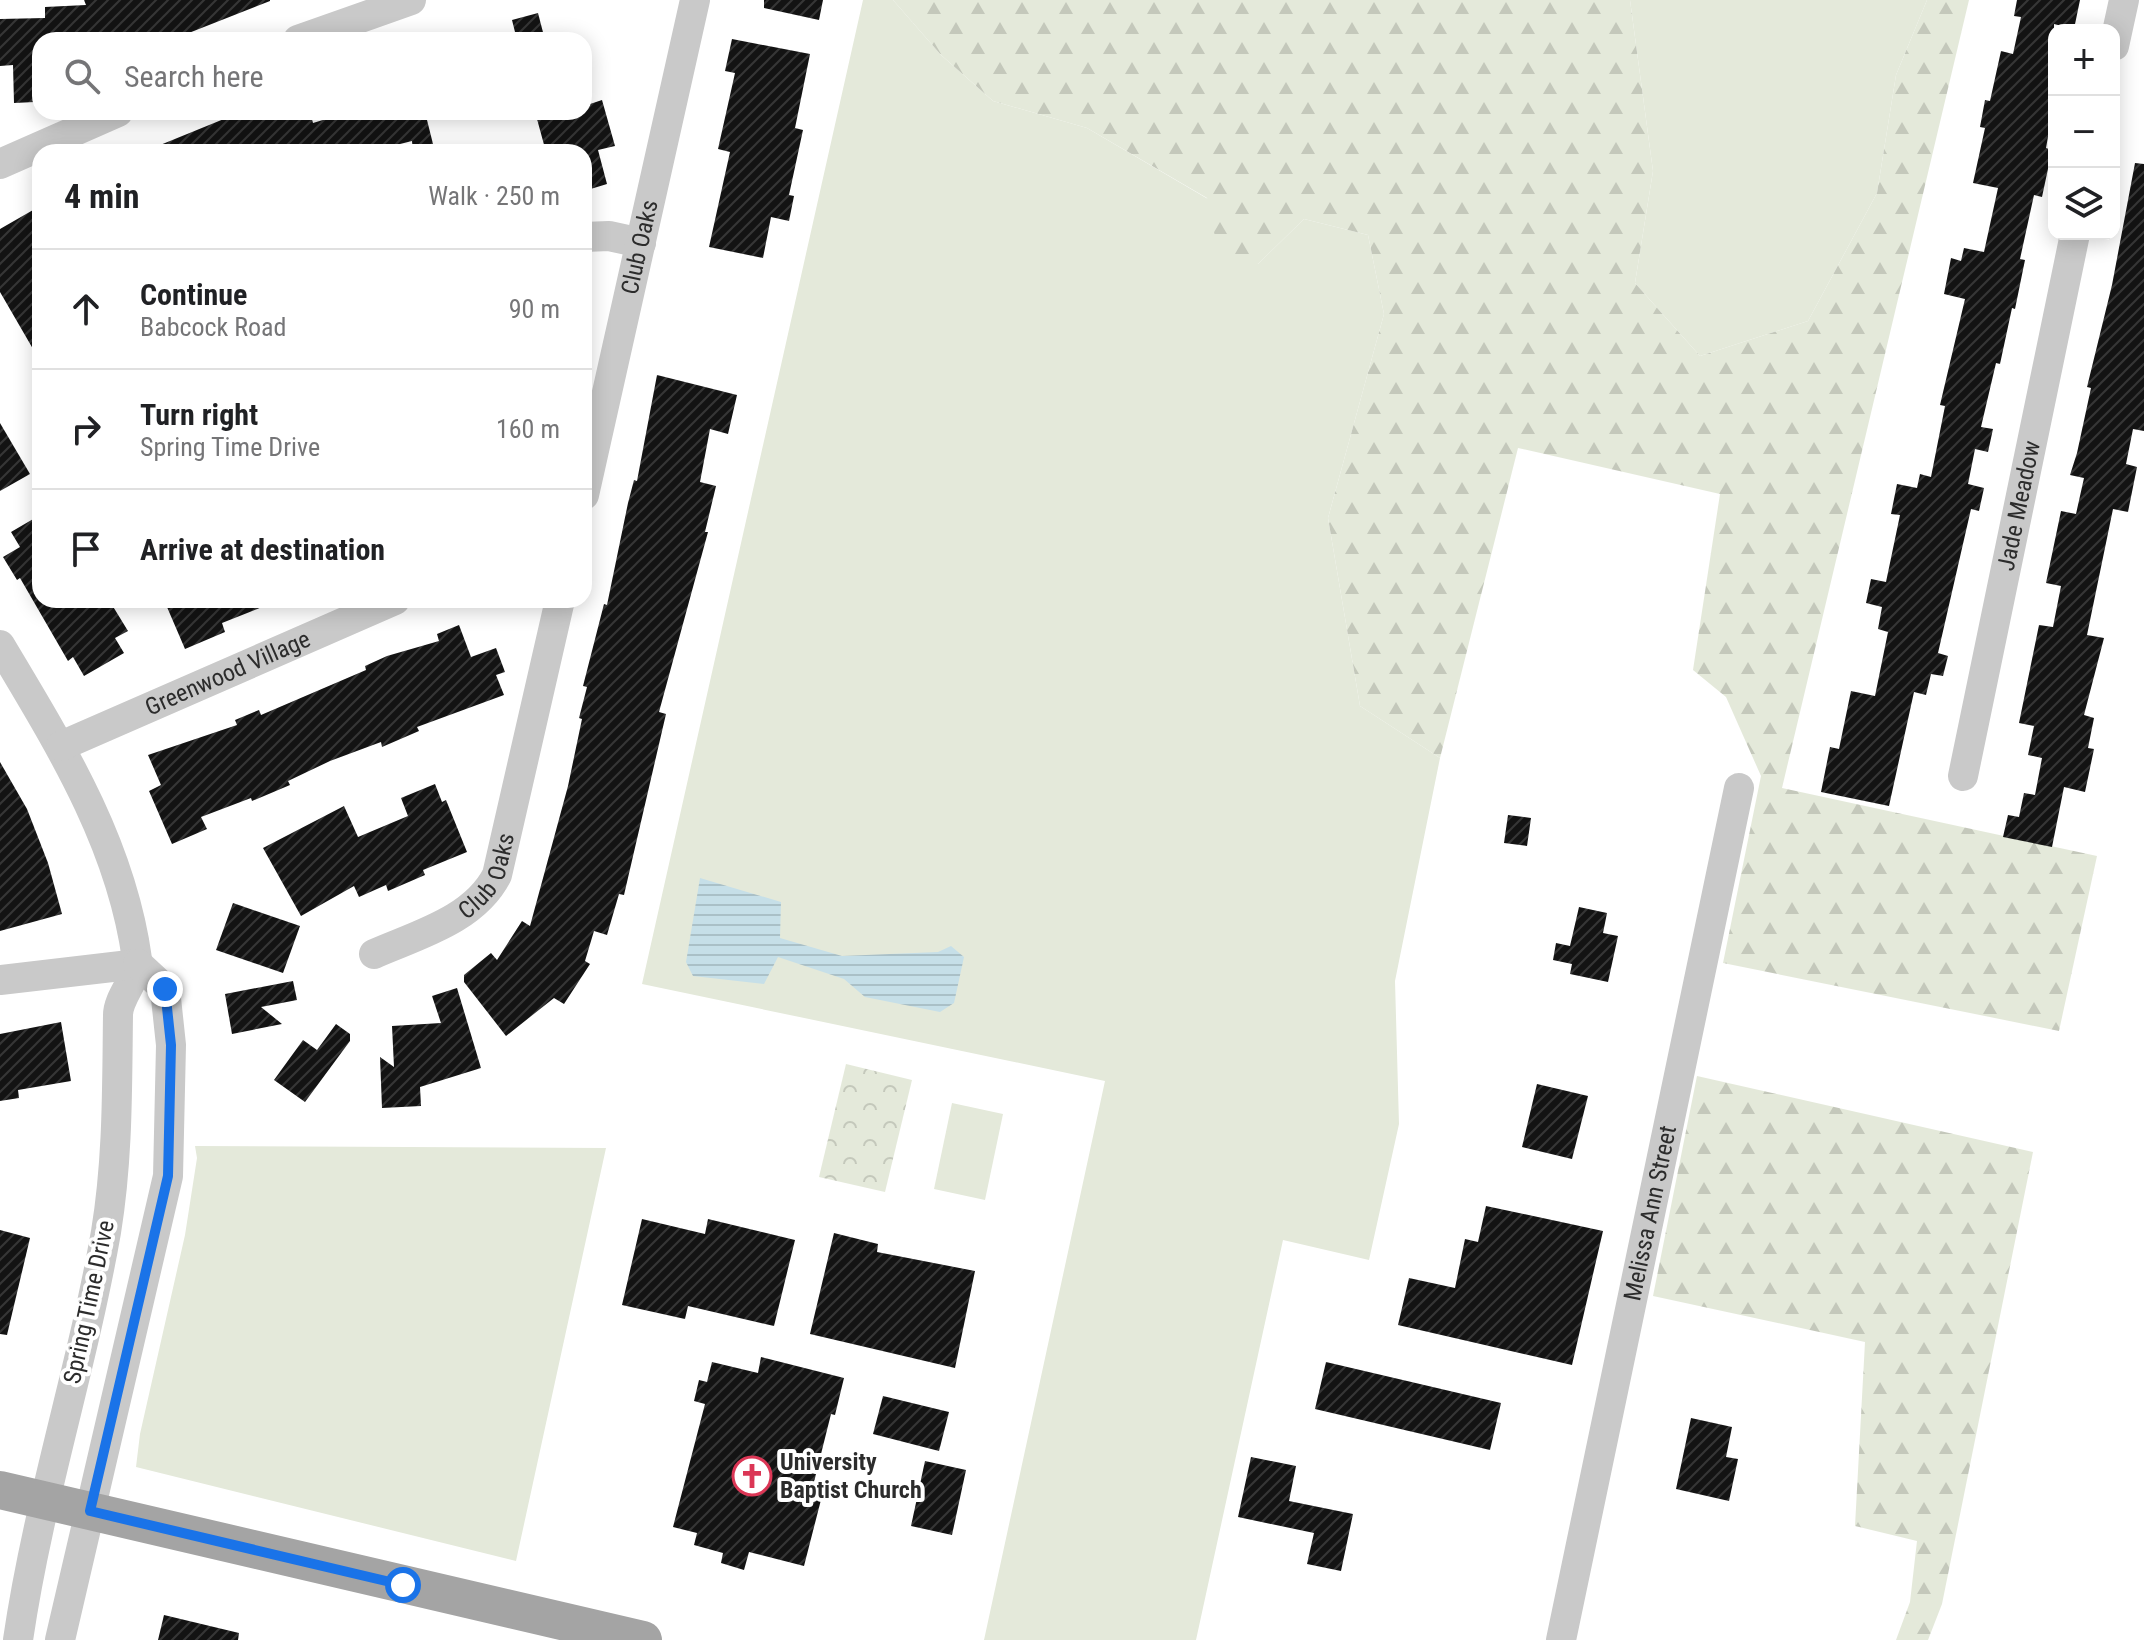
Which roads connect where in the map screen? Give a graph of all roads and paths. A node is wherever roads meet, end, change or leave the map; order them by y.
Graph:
1 (411, 0) edge
2 (695, 0) edge
3 (321, 32) edge
4 (103, 120) edge
5 (59, 144) edge
6 (32, 154) edge
7 (0, 164) edge
8 (592, 237) edge
9 (2074, 240) edge
10 (641, 243) junction
11 (592, 460) edge
12 (377, 608) edge
13 (558, 608) edge
14 (0, 645) edge
15 (61, 746) junction
16 (1963, 776) dead end
17 (1739, 788) dead end
18 (374, 954) dead end
19 (138, 964) junction
20 (0, 980) edge
21 (0, 1490) edge
22 (46, 1501) junction
23 (90, 1511) junction
24 (18, 1640) edge
25 (60, 1640) edge
26 (643, 1640) edge
27 (1561, 1640) edge

1 - 3 street
2 - 10 street, Club Oaks
4 - 5 street
6 - 7 street
8 - 10 street
9 - 16 street, Jade Meadow
10 - 11 street, Club Oaks
12 - 15 street, Greenwood Village
13 - 18 street, Club Oaks
14 - 15 street
15 - 19 street
17 - 27 street, Melissa Ann Street
19 - 20 street
19 - 22 street, Spring Time Drive
19 - 23 street, Spring Time Drive
21 - 22 main road
22 - 23 main road
22 - 24 street, Spring Time Drive
23 - 25 street, Spring Time Drive
23 - 26 main road

